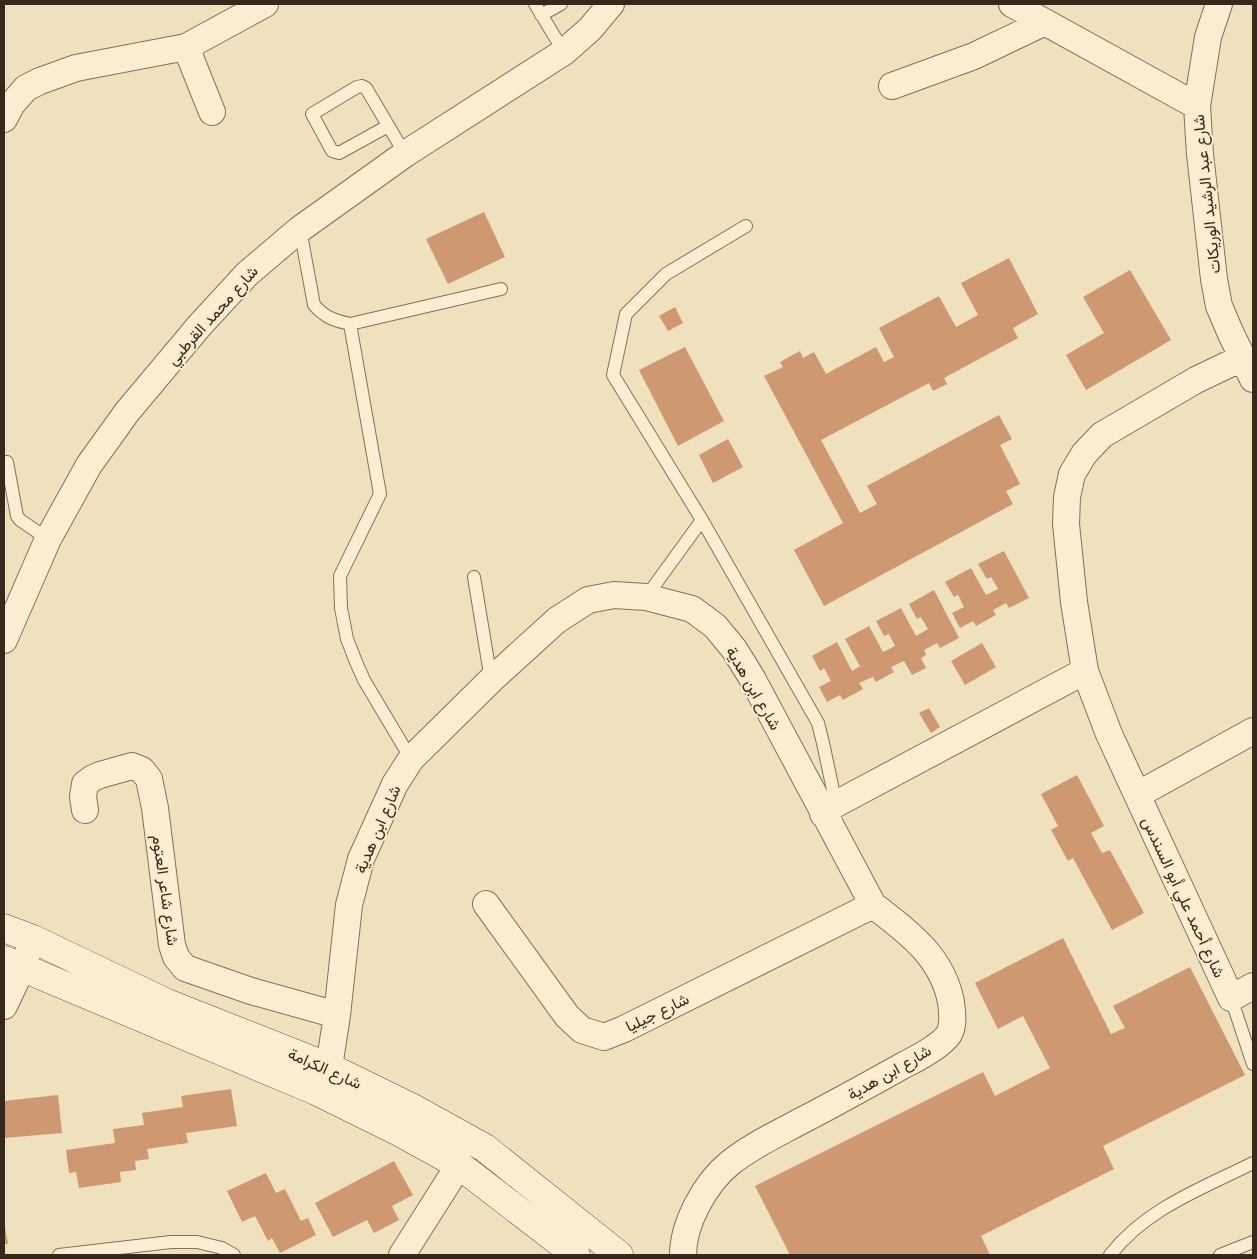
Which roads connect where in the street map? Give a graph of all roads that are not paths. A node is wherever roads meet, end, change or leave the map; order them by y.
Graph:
1 (265, 4) edge
2 (561, 4) edge
3 (611, 4) edge
4 (1012, 4) edge
5 (1219, 4) edge
6 (538, 9) edge
7 (1045, 22) junction
8 (186, 48) junction
9 (564, 52) junction
10 (892, 86) dead end
11 (1197, 106) junction
12 (212, 112) dead end
13 (4, 119) edge
14 (388, 126) junction
15 (405, 154) junction
16 (746, 226) dead end
17 (300, 229) junction
18 (501, 290) dead end
19 (350, 324) junction
20 (1248, 368) edge
21 (7, 462) dead end
22 (702, 520) junction
23 (48, 539) junction
24 (474, 577) dead end
25 (646, 597) junction
26 (4, 640) edge
27 (1085, 671) junction
28 (491, 680) junction
29 (1253, 731) edge
30 (411, 759) junction
31 (1137, 795) junction
32 (830, 809) junction
33 (85, 810) dead end
34 (486, 904) dead end
35 (873, 905) junction
36 (4, 928) edge
37 (32, 939) junction
38 (13, 964) edge
39 (1242, 992) edge
40 (4, 1006) edge
41 (337, 1015) junction
42 (1253, 1064) edge
43 (329, 1067) junction
44 (1253, 1163) edge
45 (459, 1165) junction
46 (1253, 1242) edge
47 (59, 1255) edge
48 (234, 1255) edge
49 (402, 1255) edge
50 (576, 1255) edge
51 (619, 1255) edge
52 (683, 1255) edge
53 (1110, 1255) edge
54 (1220, 1255) edge

1 - 8 street
2 - 6 lane
3 - 9 street, شارع محمد القرطبي
4 - 7 street
5 - 11 street, شارع عبد الرشيد الوريكات
6 - 9 lane
7 - 10 street
7 - 11 street
8 - 12 street
8 - 13 street
9 - 15 street, شارع محمد القرطبي
11 - 20 street, شارع عبد الرشيد الوريكات
14 - 14 lane
14 - 15 lane
15 - 17 street, شارع محمد القرطبي
16 - 22 lane
17 - 19 lane
17 - 23 street, شارع محمد القرطبي
18 - 19 lane
19 - 30 lane
20 - 27 street, شارع أحمد علي أبو السندس
21 - 23 lane
22 - 25 lane
22 - 32 lane
23 - 26 street, شارع محمد القرطبي
24 - 28 lane
25 - 28 street, شارع ابن هدية
25 - 32 street, شارع ابن هدية
27 - 31 street, شارع أحمد علي أبو السندس
27 - 32 street
28 - 30 street, شارع ابن هدية
29 - 31 street
30 - 41 street, شارع ابن هدية
31 - 39 street, شارع أحمد علي أبو السندس
32 - 35 street, شارع ابن هدية
33 - 41 street, شارع شاعر العتوم
34 - 35 street, شارع جيليا
35 - 52 street, شارع ابن هدية
36 - 37 street, شارع الكرامة
37 - 38 street
37 - 43 street, شارع الكرامة
38 - 40 street
38 - 45 street, شارع الكرامة
39 - 42 lane, شارع أحمد علي أبو السندس
41 - 43 street, شارع ابن هدية
43 - 51 street, شارع الكرامة
44 - 53 lane
45 - 49 street
45 - 50 street, شارع الكرامة
46 - 54 lane
47 - 48 lane

